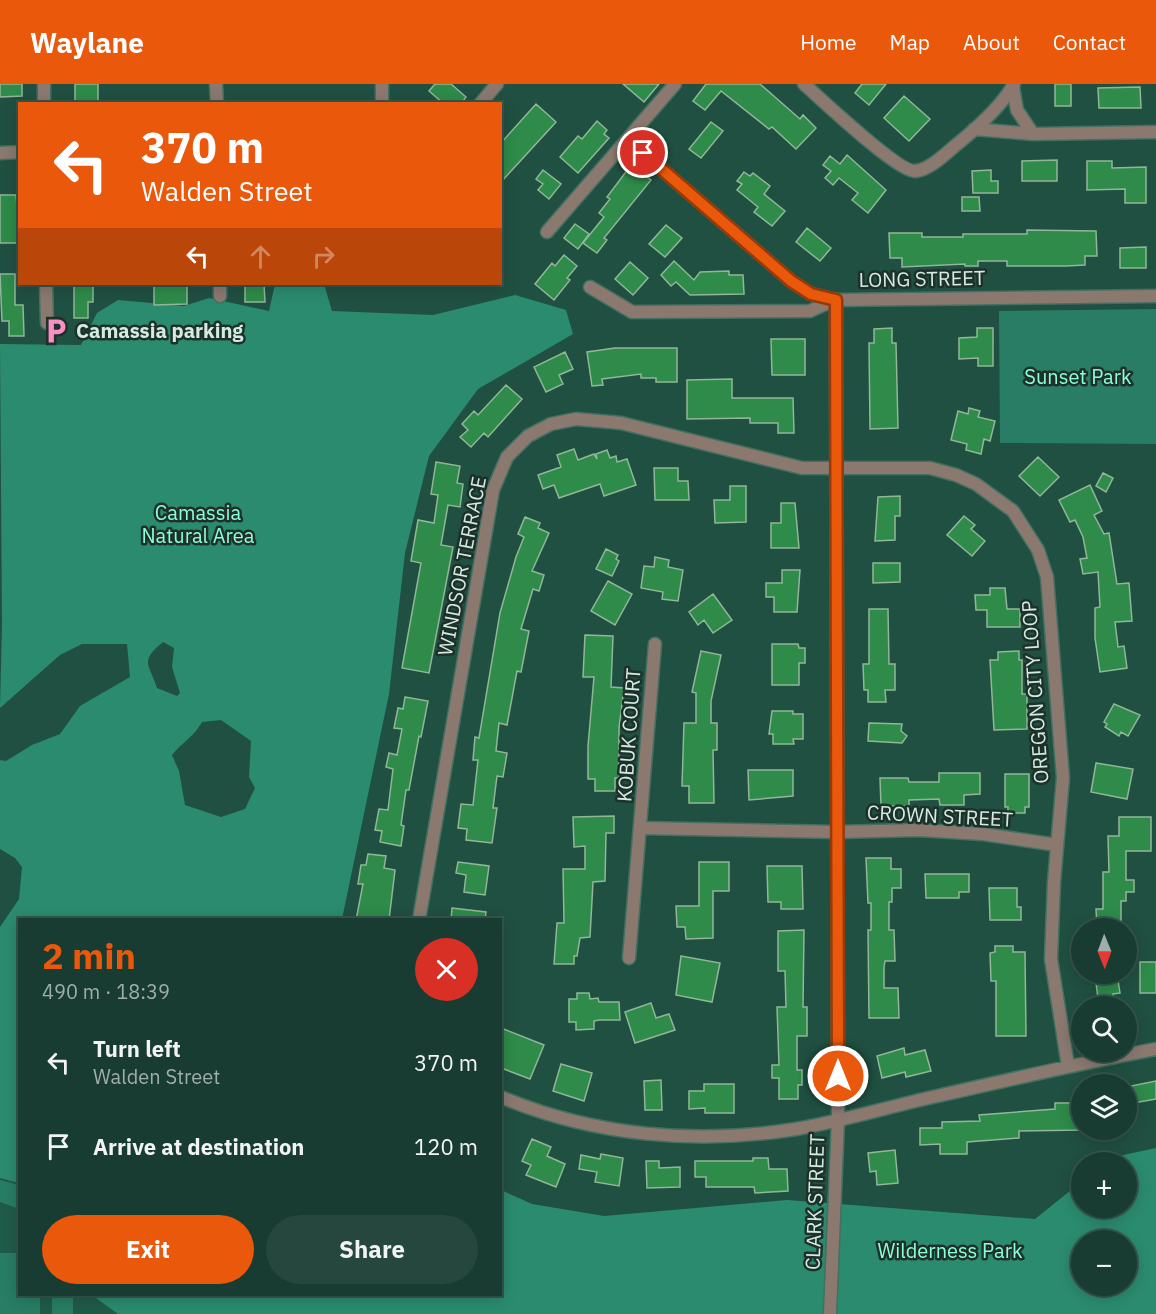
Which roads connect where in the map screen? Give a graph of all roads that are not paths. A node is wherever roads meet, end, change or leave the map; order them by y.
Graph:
1 (44, 84) edge
2 (216, 84) edge
3 (382, 84) edge
4 (497, 84) edge
5 (675, 84) edge
6 (804, 84) edge
7 (1013, 85) edge
8 (44, 102) edge
9 (217, 102) edge
10 (382, 102) edge
11 (482, 102) edge
12 (974, 129) junction
13 (1156, 132) edge
14 (1033, 134) junction
15 (628, 140) junction
16 (18, 152) edge
17 (0, 153) edge
18 (547, 232) dead end
19 (46, 285) edge
20 (590, 287) dead end
21 (1156, 296) edge
22 (836, 300) junction
23 (47, 322) dead end
24 (836, 470) junction
25 (655, 644) dead end
26 (641, 828) junction
27 (837, 832) junction
28 (1057, 845) junction
29 (419, 918) edge
30 (629, 958) dead end
31 (1156, 1049) edge
32 (1068, 1066) junction
33 (502, 1097) edge
34 (838, 1119) junction
35 (830, 1314) edge

1 - 8 street
2 - 9 street
3 - 10 street
4 - 11 street
5 - 15 street
6 - 12 street
7 - 12 street
7 - 14 street
12 - 14 street
13 - 14 street
15 - 18 street
15 - 22 street
16 - 17 street
19 - 23 street
20 - 22 street, LONG STREET
21 - 22 street, LONG STREET
22 - 24 street, CLARK STREET
24 - 27 street, CLARK STREET
24 - 28 street, OREGON CITY LOOP
24 - 29 street, WINDSOR TERRACE
25 - 26 street, KOBUK COURT
26 - 27 street, CROWN STREET
26 - 30 street, KOBUK COURT
27 - 28 street, CROWN STREET
27 - 34 street, CLARK STREET
28 - 32 street, OREGON CITY LOOP
31 - 32 street
32 - 34 street
33 - 34 street
34 - 35 street, CLARK STREET

